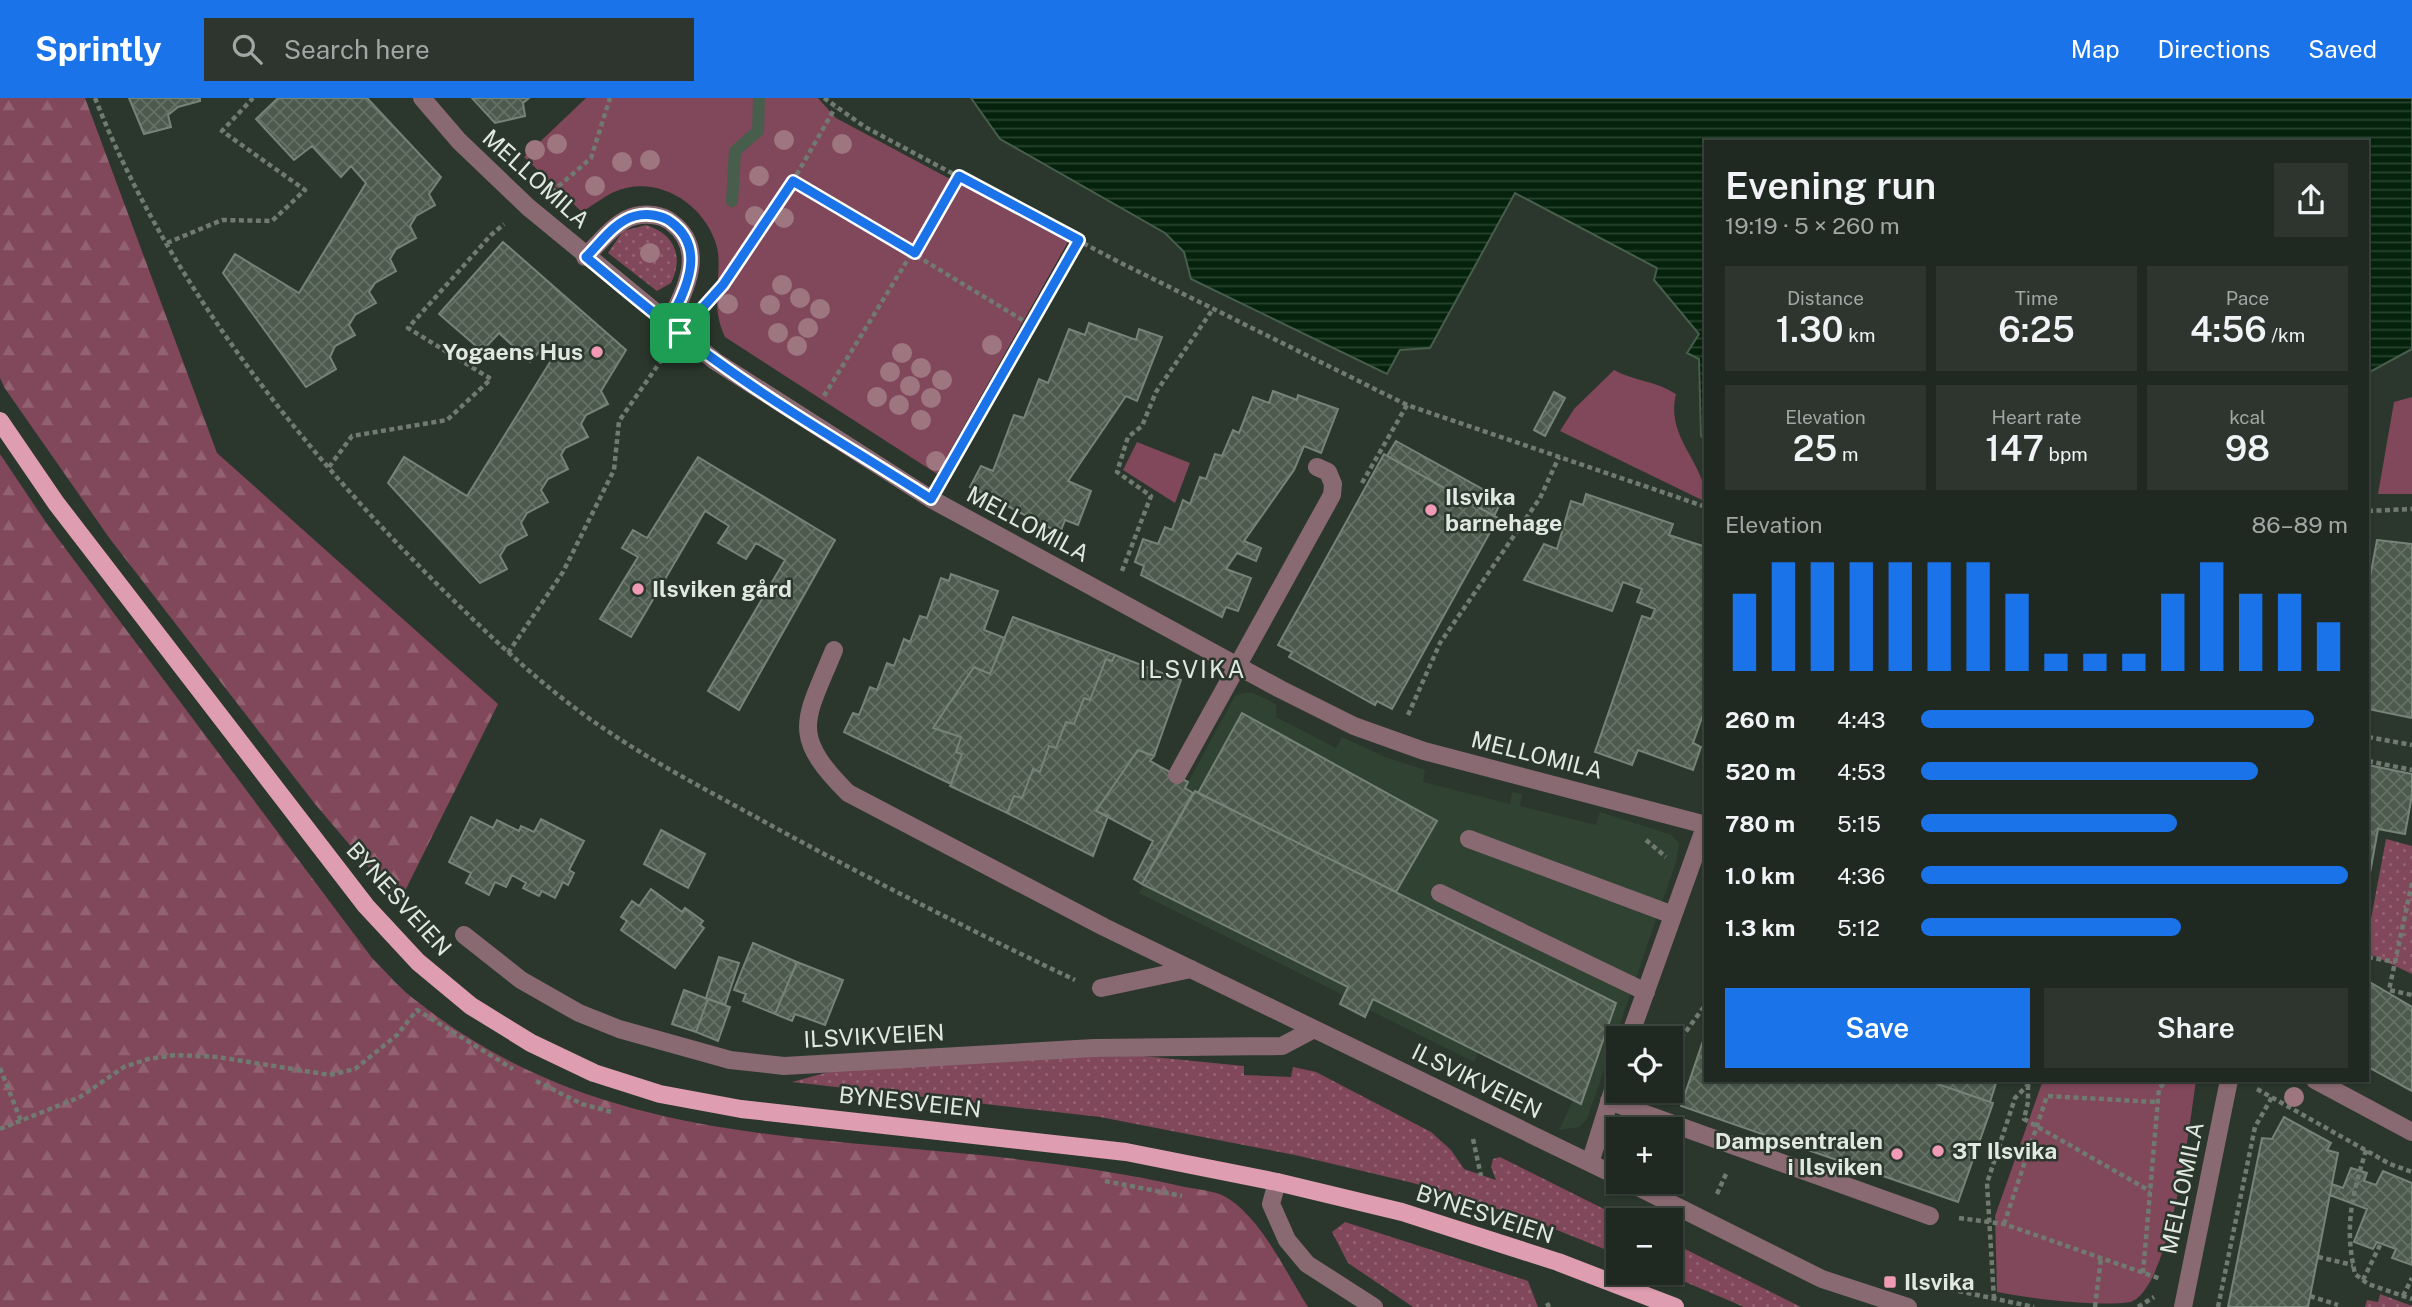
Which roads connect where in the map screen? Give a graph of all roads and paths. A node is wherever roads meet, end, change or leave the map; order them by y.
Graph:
1 (96, 98) edge
2 (253, 98) edge
3 (422, 98) edge
4 (610, 98) edge
5 (824, 98) edge
6 (835, 108) junction
7 (959, 176) junction
8 (793, 181) junction
9 (528, 207) junction
10 (491, 234) dead end
11 (1079, 240) junction
12 (167, 243) junction
13 (915, 253) junction
14 (586, 257) junction
15 (1213, 309) junction
16 (1029, 324) junction
17 (674, 328) junction
18 (817, 405) dead end
19 (0, 421) edge
20 (1559, 457) junction
21 (329, 467) junction
22 (1317, 467) dead end
23 (931, 499) junction
24 (1704, 506) edge
25 (2412, 509) edge
26 (2369, 511) edge
27 (1120, 576) dead end
28 (834, 650) dead end
29 (508, 653) junction
30 (1236, 665) junction
31 (1405, 722) dead end
32 (2369, 737) edge
33 (2412, 745) edge
34 (2369, 761) edge
35 (2412, 769) edge
36 (1177, 775) dead end
37 (1704, 824) edge
38 (1704, 831) edge
39 (1646, 833) dead end
40 (1469, 839) dead end
41 (1676, 862) dead end
42 (2412, 883) edge
43 (1440, 893) dead end
44 (1674, 915) junction
45 (464, 935) dead end
46 (2369, 957) edge
47 (2395, 962) junction
48 (1191, 969) junction
49 (1101, 988) joint
50 (1646, 992) junction
51 (2412, 995) edge
52 (1704, 1007) edge
53 (417, 1010) dead end
54 (1633, 1026) edge
55 (1314, 1029) junction
56 (1683, 1036) edge
57 (0, 1068) edge
58 (2031, 1082) edge
59 (2166, 1082) edge
60 (2229, 1082) edge
61 (2319, 1082) edge
62 (2028, 1085) junction
63 (2253, 1087) dead end
64 (2272, 1097) junction
65 (2157, 1102) junction
66 (1608, 1103) edge
67 (1615, 1103) edge
68 (21, 1121) junction
69 (2036, 1125) junction
70 (0, 1129) edge
71 (2412, 1132) edge
72 (1472, 1136) dead end
73 (2366, 1150) junction
74 (1590, 1163) junction
75 (1606, 1171) edge
76 (2412, 1172) edge
77 (1481, 1176) dead end
78 (1277, 1182) junction
79 (2150, 1191) junction
80 (1652, 1194) edge
81 (1709, 1196) dead end
82 (1715, 1199) dead end
83 (1930, 1216) dead end
84 (1990, 1220) junction
85 (2004, 1224) junction
86 (2381, 1243) dead end
87 (2318, 1257) dead end
88 (2101, 1258) junction
89 (2353, 1265) junction
90 (2143, 1273) junction
91 (2412, 1278) edge
92 (2363, 1280) junction
93 (2165, 1281) dead end
94 (1917, 1282) dead end
95 (2310, 1296) dead end
96 (2403, 1296) junction
97 (1994, 1299) junction
98 (2412, 1299) edge
99 (2337, 1305) dead end
100 (1374, 1307) edge
101 (1675, 1307) edge
102 (1908, 1307) edge
103 (2034, 1307) edge
104 (2095, 1307) edge
105 (2183, 1307) edge
106 (2218, 1307) edge

1 - 12 path
2 - 12 path
3 - 9 street, MELLOMILA
4 - 9 path
5 - 6 path
6 - 7 path
6 - 8 path
7 - 11 path
7 - 13 path
8 - 13 path
8 - 17 path
9 - 14 street, MELLOMILA
10 - 21 path
11 - 15 path
11 - 16 path
12 - 21 path
13 - 16 path
13 - 18 path
14 - 17 street, MELLOMILA
14 - 17 street
15 - 20 path
15 - 27 path
16 - 23 path
17 - 23 street, MELLOMILA
17 - 29 path
19 - 78 main road, BYNESVEIEN
20 - 24 path
20 - 31 path
21 - 29 path
22 - 30 street
23 - 30 street, MELLOMILA
25 - 26 path
28 - 48 street, ILSVIKVEIEN
29 - 49 path
30 - 36 street
30 - 37 street, MELLOMILA
32 - 33 path
34 - 35 path
38 - 44 street, MELLOMILA
39 - 41 path
40 - 44 street
42 - 47 path
43 - 50 street
44 - 50 street, MELLOMILA
45 - 55 street, ILSVIKVEIEN
46 - 47 path
47 - 51 path
48 - 49 street
48 - 55 street, ILSVIKVEIEN
50 - 54 street, MELLOMILA
52 - 56 path
53 - 68 path
55 - 74 street, ILSVIKVEIEN
57 - 68 path
58 - 62 path
59 - 65 path
60 - 105 street, MELLOMILA
61 - 71 street
62 - 69 path
62 - 84 path
63 - 64 path
64 - 73 path
64 - 106 path
65 - 69 path
65 - 79 path
66 - 74 street
67 - 83 street
68 - 70 path
69 - 79 path
69 - 85 path
72 - 77 path
73 - 76 path
73 - 89 path
74 - 75 street, ILSVIKVEIEN
78 - 100 street
78 - 101 main road, BYNESVEIEN
79 - 90 path
80 - 102 street
81 - 82 path
84 - 85 path
84 - 97 path
85 - 88 path
86 - 92 path
87 - 89 path
88 - 90 path
88 - 104 path
89 - 92 path
90 - 93 path
91 - 96 path
92 - 96 path
94 - 97 path
95 - 99 path
96 - 98 path
97 - 103 path

